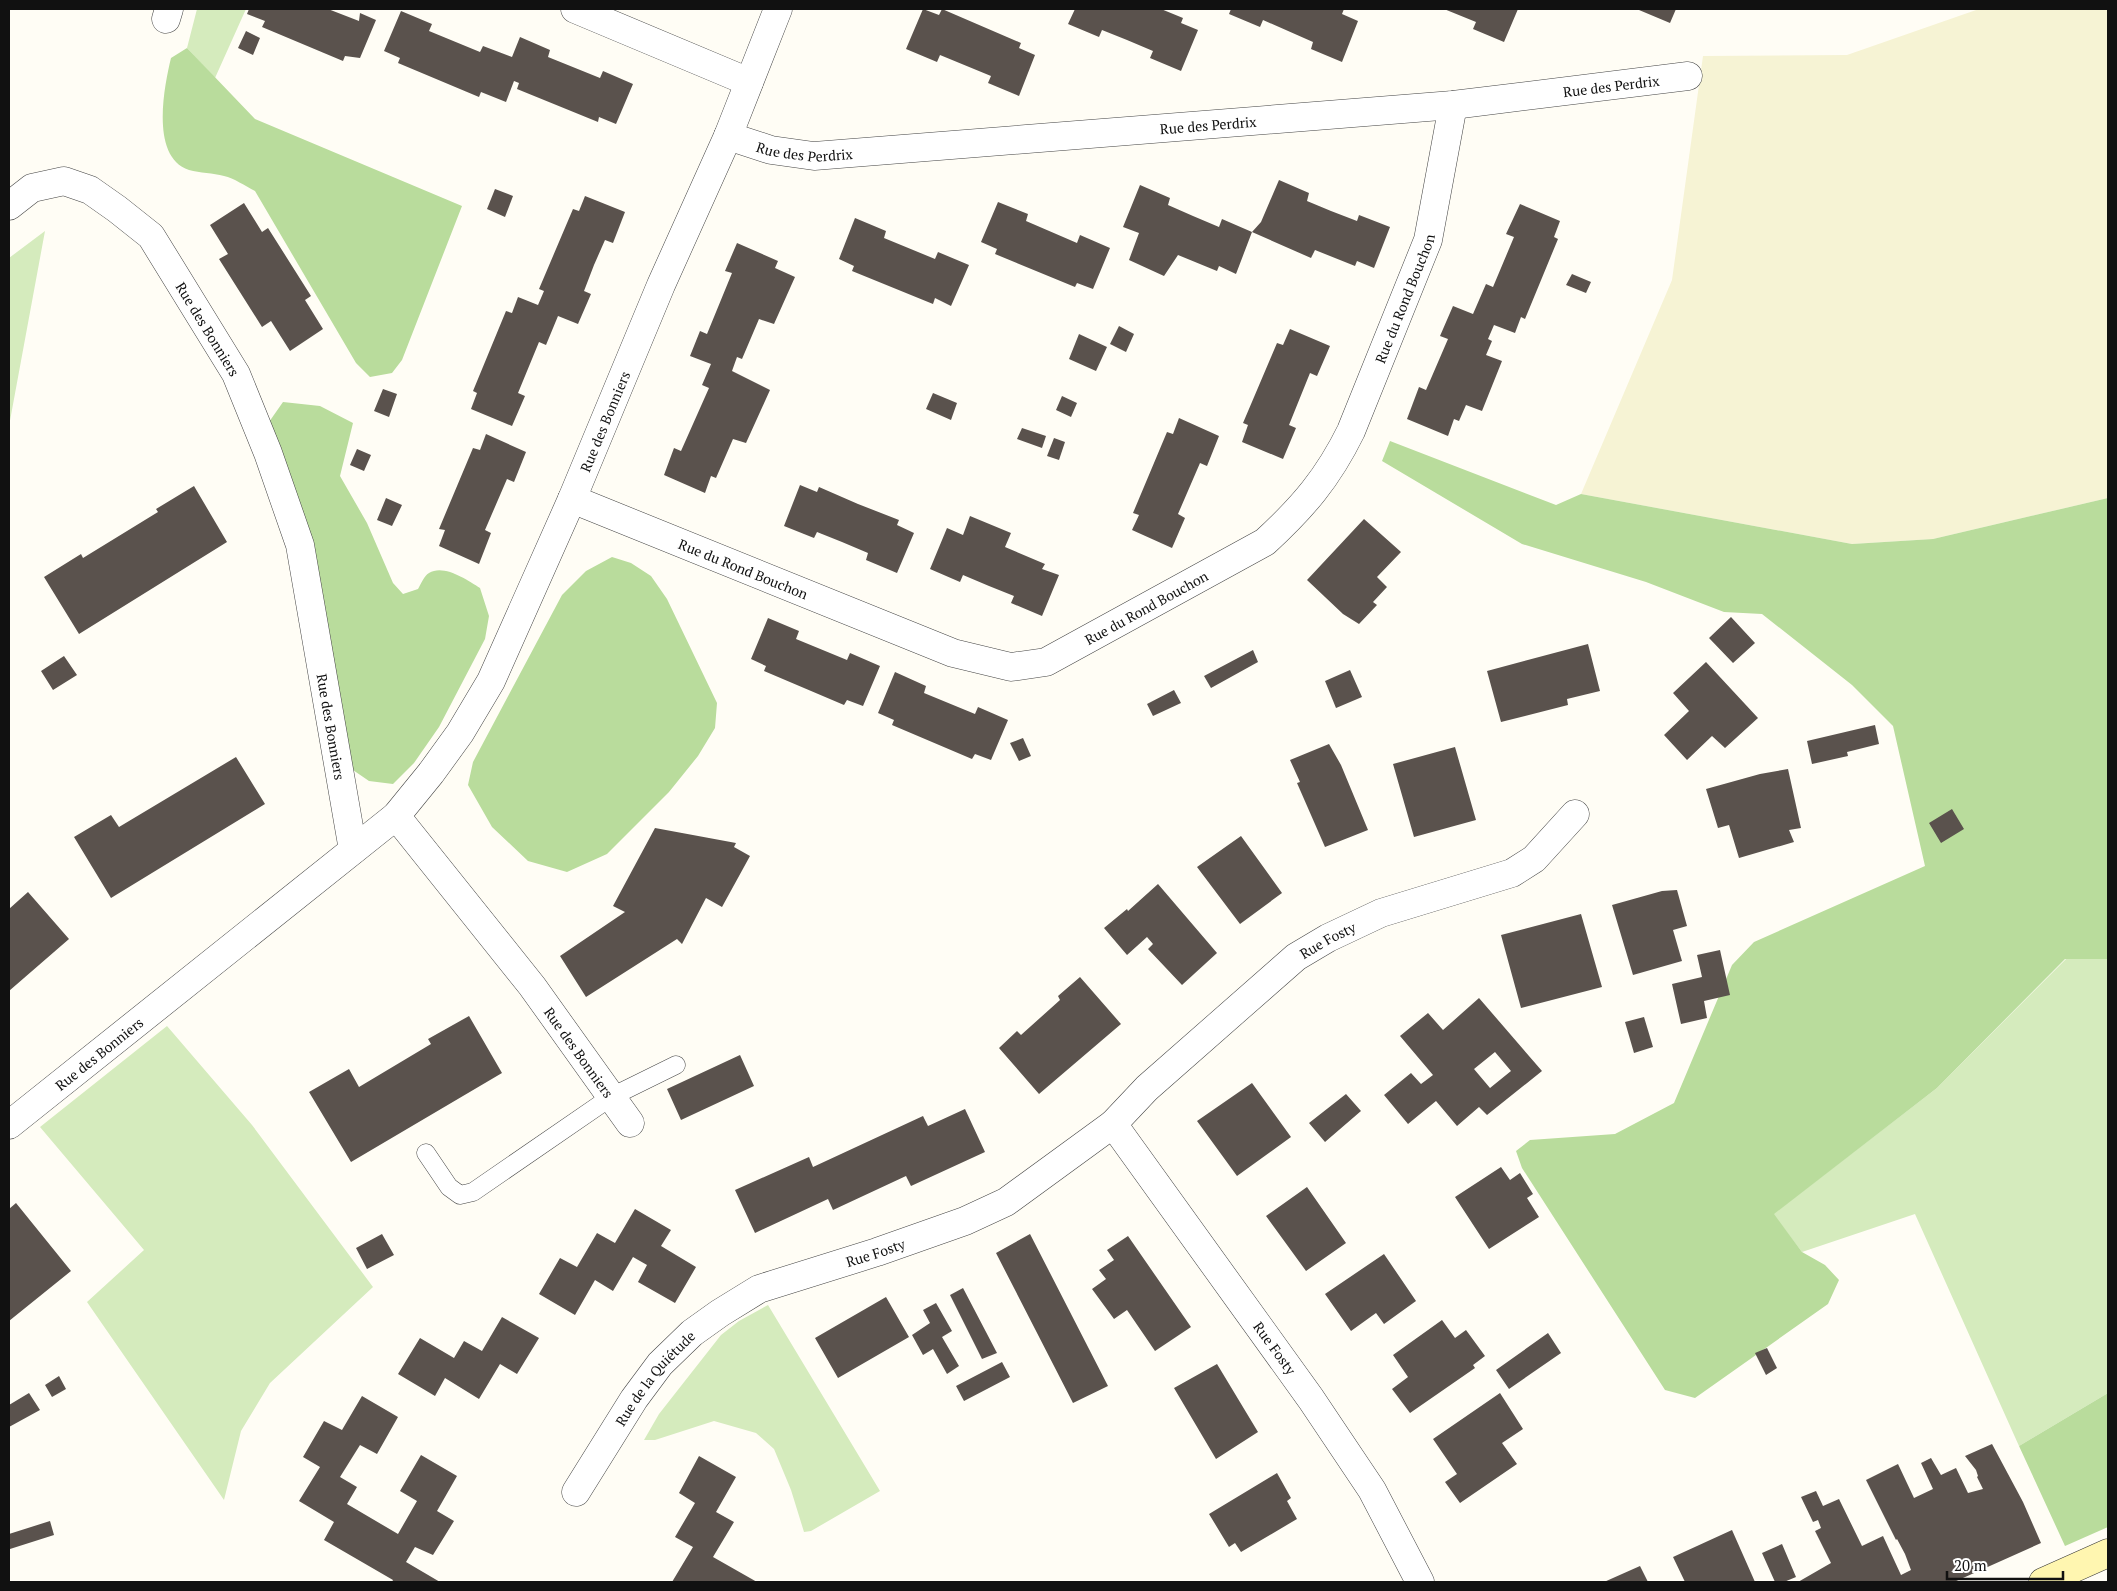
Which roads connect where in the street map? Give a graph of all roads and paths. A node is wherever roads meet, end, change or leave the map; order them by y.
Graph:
1 (575, 9) edge
2 (778, 9) edge
3 (1688, 76) dead end
4 (749, 82) junction
5 (1453, 105) junction
6 (728, 136) junction
7 (9, 206) edge
8 (572, 499) junction
9 (1575, 814) dead end
10 (396, 816) junction
11 (353, 850) junction
12 (676, 1064) dead end
13 (611, 1097) junction
14 (630, 1123) dead end
15 (1113, 1124) junction
16 (9, 1125) edge
17 (426, 1153) dead end
18 (759, 1290) joint
19 (576, 1492) dead end
20 (2108, 1553) edge
21 (1420, 1582) edge
22 (2043, 1582) edge

1 - 4 street
2 - 4 street, Rue des Bonniers
3 - 5 street, Rue des Perdrix
4 - 6 street, Rue des Bonniers
5 - 6 street, Rue des Perdrix
5 - 8 street, Rue du Rond Bouchon
6 - 8 street, Rue des Bonniers
7 - 11 street, Rue des Bonniers
8 - 10 street, Rue des Bonniers
9 - 15 street, Rue Fosty
10 - 11 street, Rue des Bonniers
10 - 13 street, Rue des Bonniers
11 - 16 street, Rue des Bonniers
12 - 13 lane
13 - 14 street, Rue des Bonniers
13 - 17 lane
15 - 18 street, Rue Fosty
15 - 21 street, Rue Fosty
18 - 19 street, Rue de la Quiétude
20 - 22 main road

